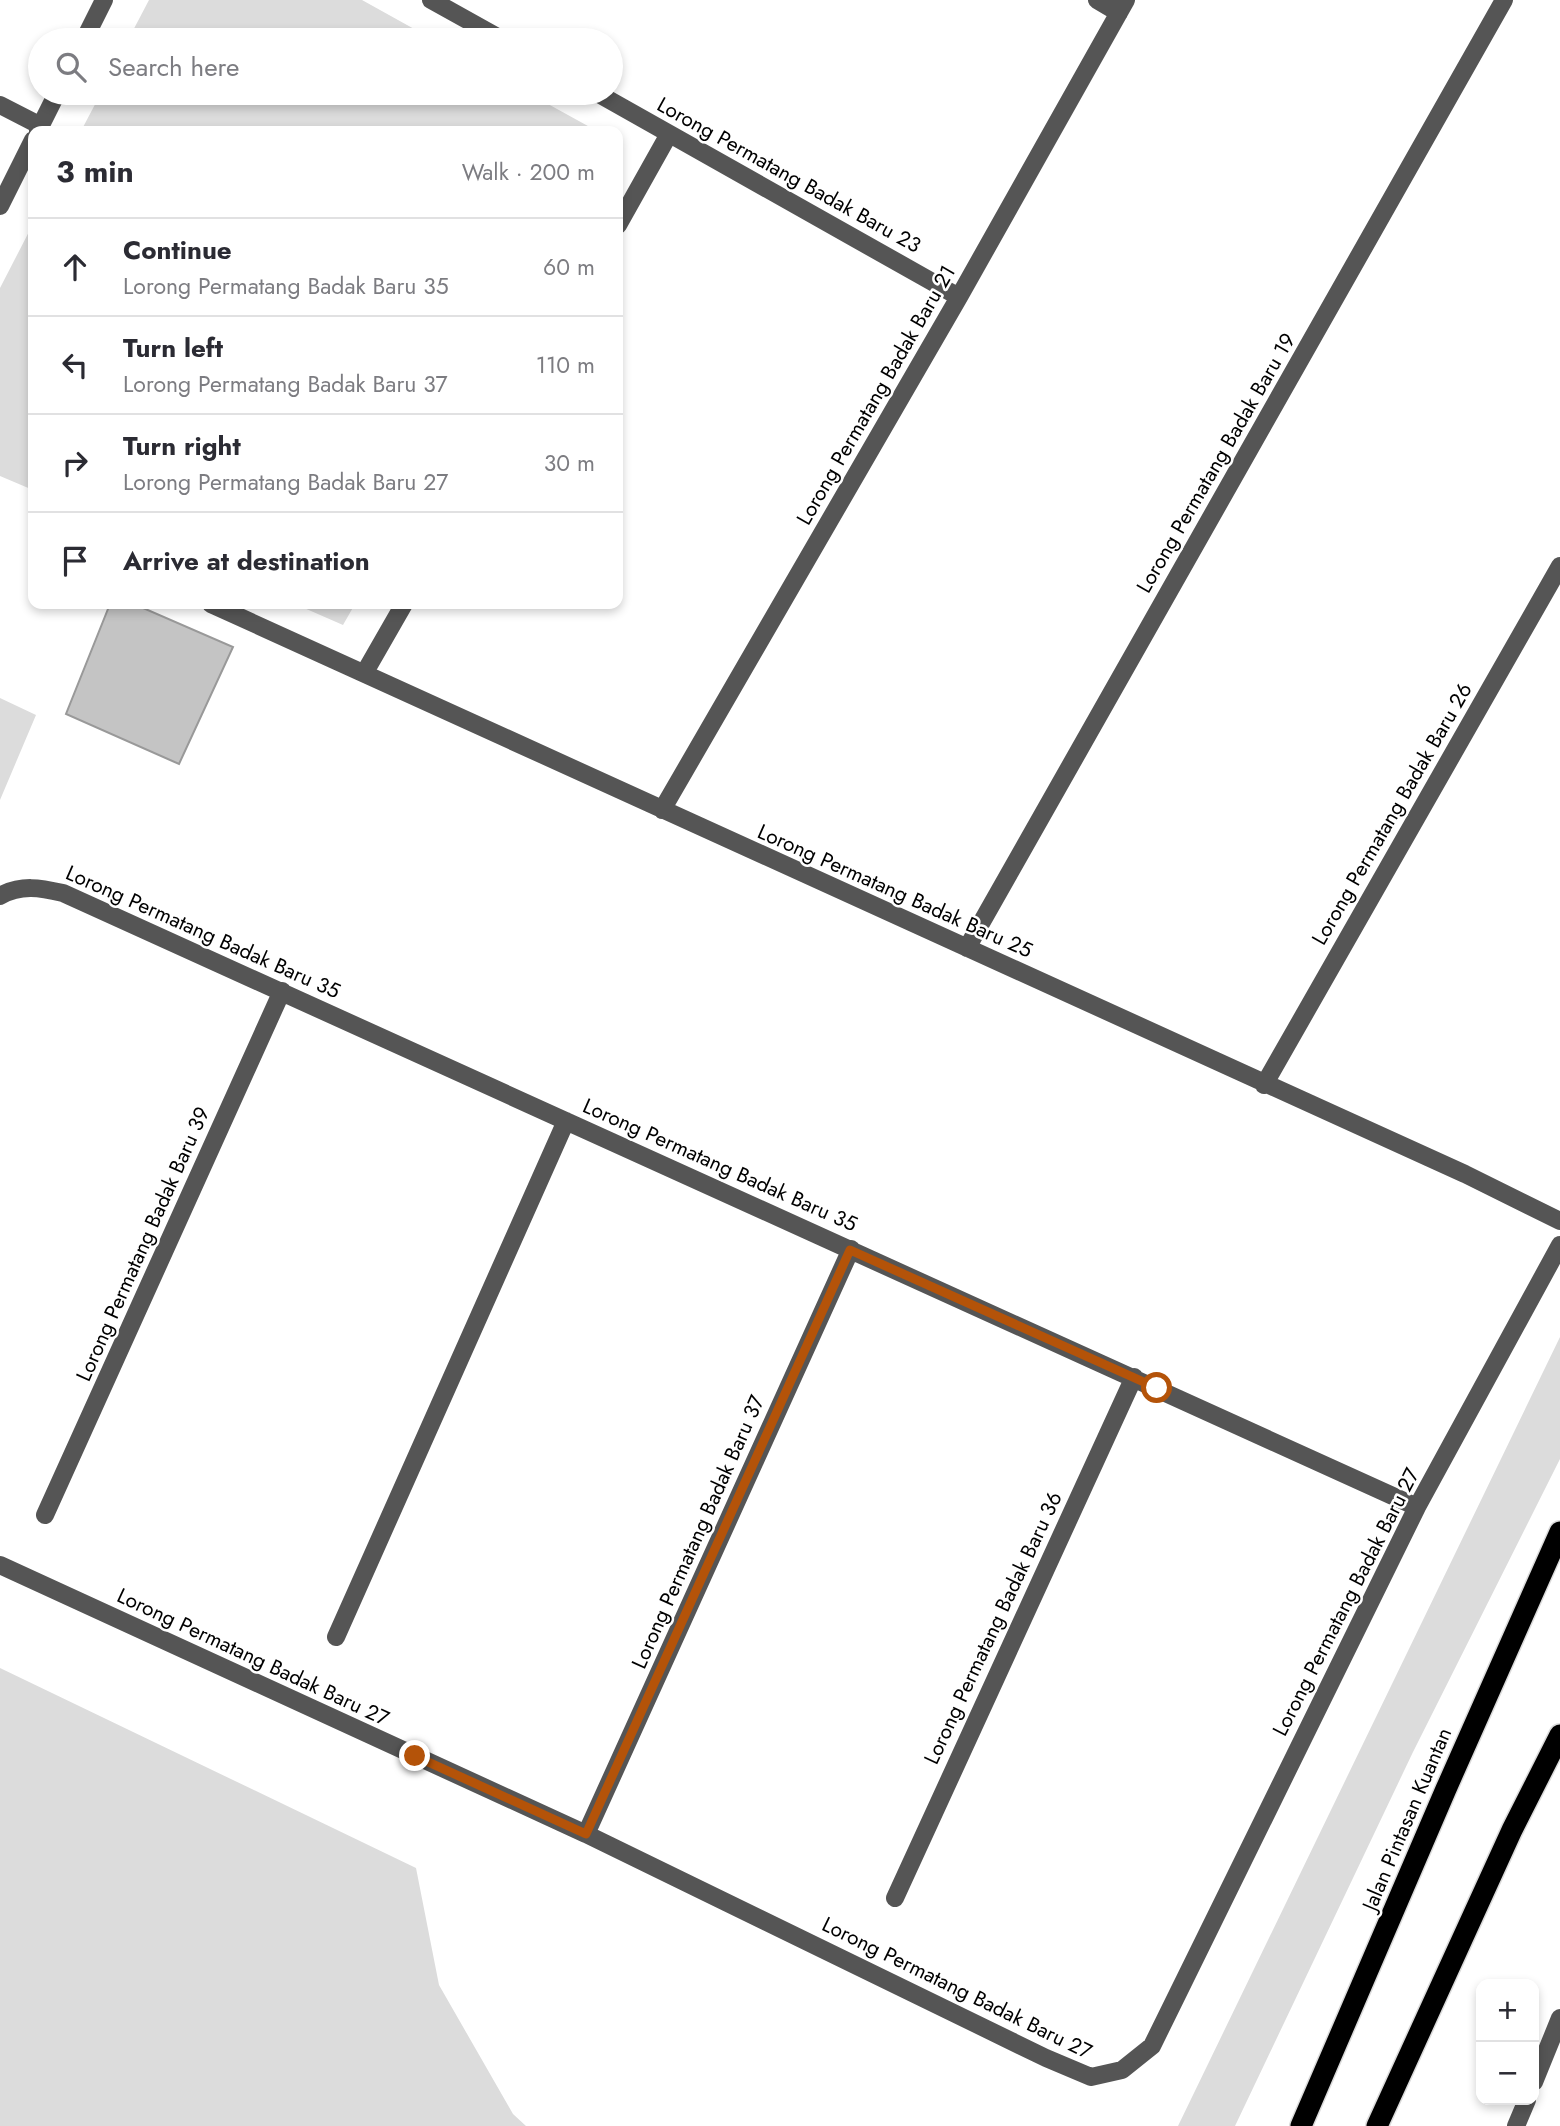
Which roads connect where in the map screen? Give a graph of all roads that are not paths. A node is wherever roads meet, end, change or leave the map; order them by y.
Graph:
1 (104, 0) edge
2 (431, 0) edge
3 (1097, 0) edge
4 (1504, 0) edge
5 (1122, 6) edge
6 (90, 28) edge
7 (481, 28) edge
8 (0, 105) edge
9 (51, 105) edge
10 (618, 105) edge
11 (29, 126) edge
12 (40, 126) edge
13 (669, 134) junction
14 (28, 150) edge
15 (0, 206) edge
16 (623, 216) edge
17 (959, 297) junction
18 (1560, 566) edge
19 (222, 609) edge
20 (401, 609) edge
21 (365, 672) junction
22 (663, 810) junction
23 (0, 896) edge
24 (967, 948) junction
25 (282, 991) junction
26 (1264, 1085) junction
27 (566, 1121) junction
28 (1560, 1221) edge
29 (1560, 1245) edge
30 (850, 1250) junction
31 (1134, 1377) junction
32 (1417, 1507) junction
33 (45, 1515) dead end
34 (1560, 1532) edge
35 (0, 1566) edge
36 (336, 1637) dead end
37 (1560, 1735) edge
38 (586, 1834) junction
39 (895, 1898) dead end
40 (1560, 2018) edge
41 (1539, 2070) edge
42 (1525, 2105) edge
43 (1301, 2126) edge
44 (1377, 2126) edge
45 (1516, 2126) edge

1 - 6 street
2 - 7 street
3 - 5 street
4 - 24 street, Lorong Permatang Badak Baru 19
5 - 17 street, Lorong Permatang Badak Baru 21
8 - 11 street
9 - 12 street
10 - 13 street, Lorong Permatang Badak Baru 23
13 - 16 street
13 - 17 street, Lorong Permatang Badak Baru 23
14 - 15 street
17 - 22 street, Lorong Permatang Badak Baru 21
18 - 26 street, Lorong Permatang Badak Baru 26
19 - 21 street, Lorong Permatang Badak Baru 25
20 - 21 street
21 - 22 street, Lorong Permatang Badak Baru 25
22 - 24 street, Lorong Permatang Badak Baru 25
23 - 25 street, Lorong Permatang Badak Baru 35
24 - 26 street, Lorong Permatang Badak Baru 25
25 - 27 street, Lorong Permatang Badak Baru 35
25 - 33 street, Lorong Permatang Badak Baru 39
26 - 28 street, Lorong Permatang Badak Baru 25
27 - 30 street, Lorong Permatang Badak Baru 35
27 - 36 street
29 - 32 street, Lorong Permatang Badak Baru 27
30 - 31 street, Lorong Permatang Badak Baru 35
30 - 38 street, Lorong Permatang Badak Baru 37
31 - 32 street, Lorong Permatang Badak Baru 35
31 - 39 street, Lorong Permatang Badak Baru 36
32 - 38 street, Lorong Permatang Badak Baru 27
34 - 43 highway, Jalan Pintasan Kuantan
35 - 38 street, Lorong Permatang Badak Baru 27
37 - 44 highway
40 - 41 street
42 - 45 street

